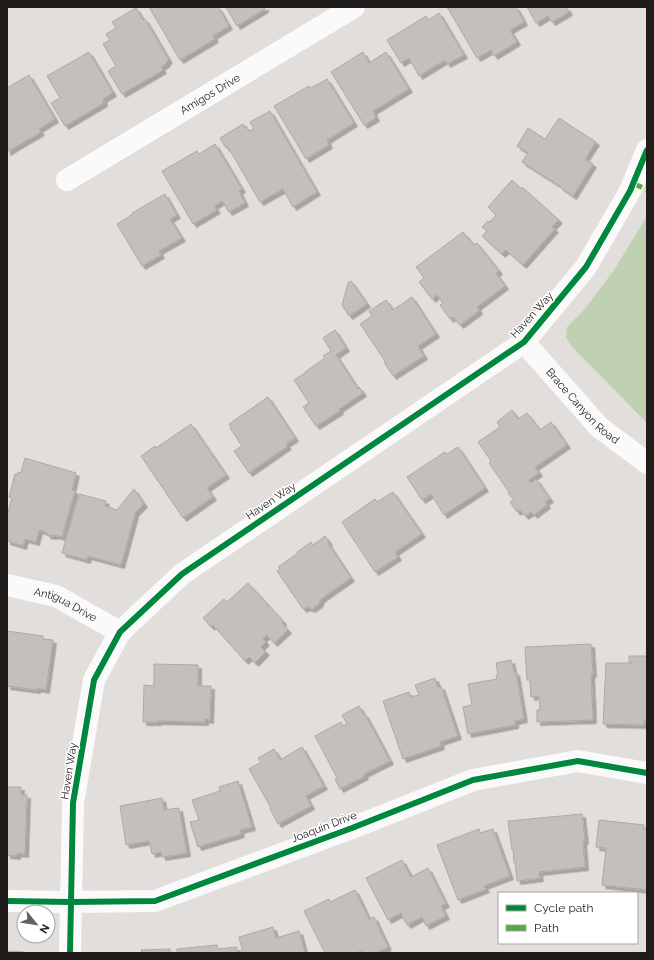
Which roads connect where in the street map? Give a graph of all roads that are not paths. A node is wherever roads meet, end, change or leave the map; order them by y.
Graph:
1 (354, 7) edge
2 (647, 150) edge
3 (67, 180) dead end
4 (524, 342) junction
5 (647, 463) edge
6 (7, 586) edge
7 (120, 632) junction
8 (647, 773) edge
9 (7, 901) edge
10 (71, 902) junction
11 (70, 953) edge

1 - 3 street, Amigos Drive
2 - 4 street, Haven Way
4 - 5 street, Brace Canyon Road
4 - 7 street, Haven Way
6 - 7 street, Antigua Drive
7 - 10 street, Haven Way
8 - 10 street, Joaquin Drive
9 - 10 street, Joaquin Drive
10 - 11 street, Haven Way

